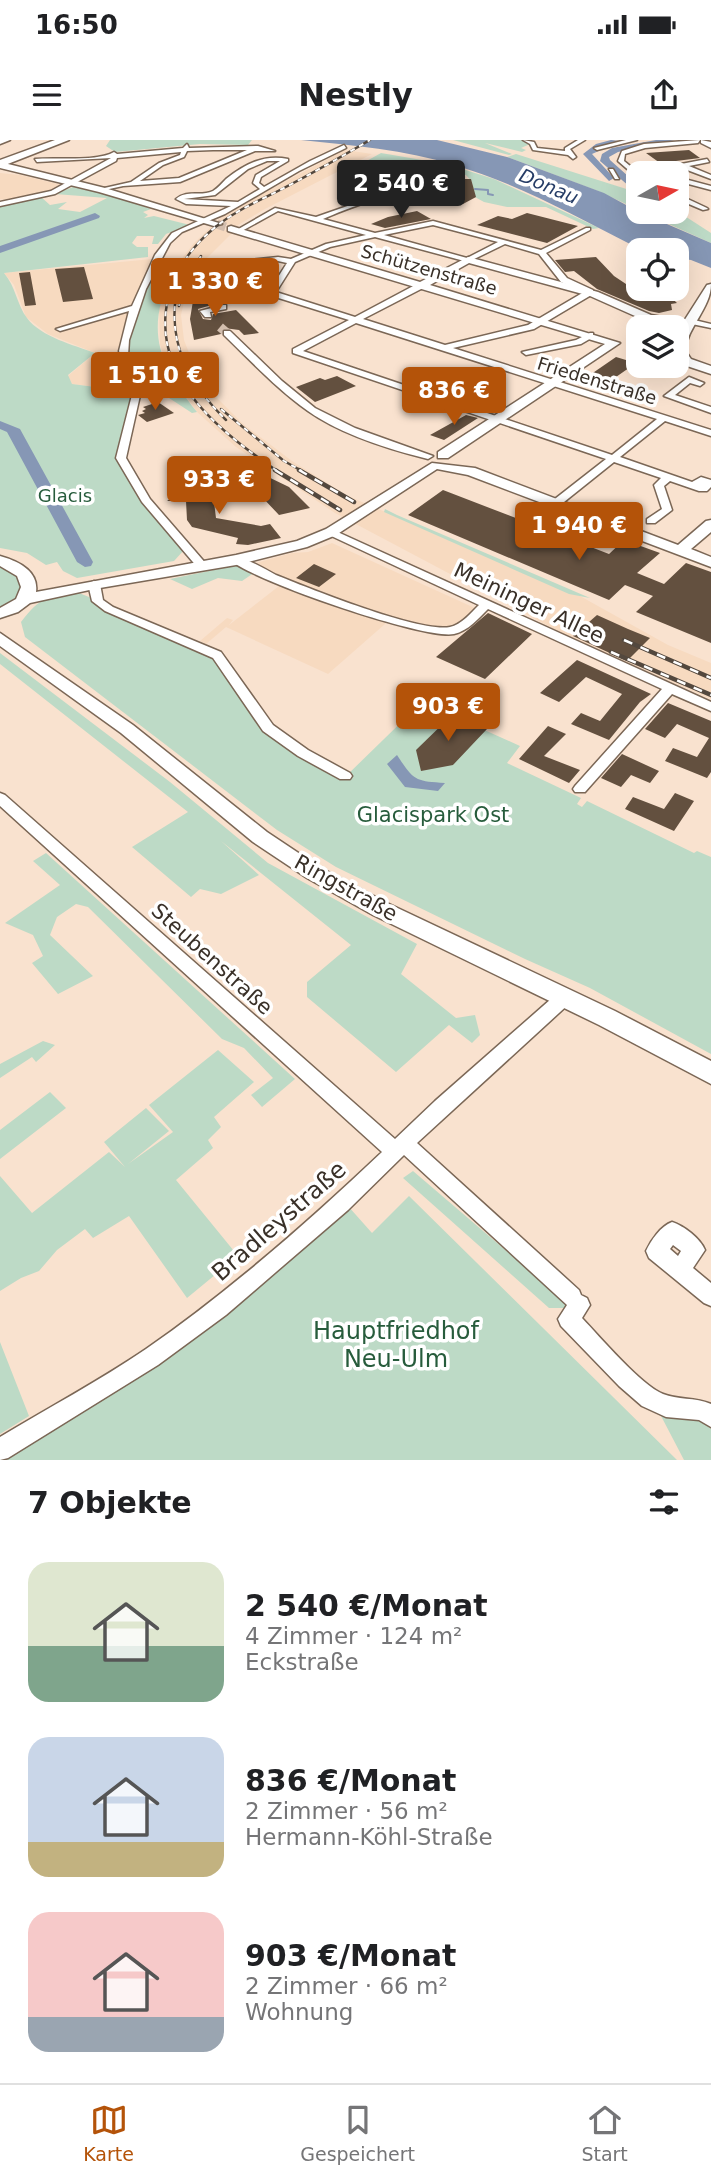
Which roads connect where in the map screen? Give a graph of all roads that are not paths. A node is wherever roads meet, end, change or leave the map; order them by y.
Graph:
1 (7, 140) edge
2 (41, 140) edge
3 (50, 140) edge
4 (58, 140) edge
5 (64, 140) edge
6 (582, 140) edge
7 (634, 140) edge
8 (675, 141) edge
9 (701, 141) edge
10 (0, 142) edge
11 (529, 142) edge
12 (187, 146) junction
13 (711, 146) edge
14 (344, 147) dead end
15 (260, 148) junction
16 (597, 148) dead end
17 (272, 150) dead end
18 (114, 154) junction
19 (0, 160) edge
20 (37, 160) dead end
21 (709, 161) edge
22 (690, 165) edge
23 (690, 169) edge
24 (626, 173) edge
25 (711, 177) edge
26 (180, 180) junction
27 (74, 183) junction
28 (133, 183) junction
29 (691, 183) edge
30 (209, 188) dead end
31 (262, 188) junction
32 (711, 188) edge
33 (102, 190) junction
34 (421, 193) dead end
35 (358, 195) dead end
36 (371, 199) junction
37 (711, 199) edge
38 (690, 201) joint
39 (0, 204) edge
40 (238, 204) junction
41 (706, 209) edge
42 (318, 219) junction
43 (204, 220) junction
44 (216, 224) tunnel mouth
45 (588, 229) dead end
46 (234, 230) joint
47 (374, 234) junction
48 (504, 242) junction
49 (542, 252) junction
50 (310, 253) junction
51 (468, 260) junction
52 (292, 261) junction
53 (211, 272) dead end
54 (559, 281) junction
55 (420, 286) junction
56 (590, 292) junction
57 (217, 294) dead end
58 (708, 296) edge
59 (136, 307) junction
60 (208, 315) dead end
61 (691, 319) junction
62 (354, 321) junction
63 (542, 321) junction
64 (711, 326) edge
65 (60, 329) dead end
66 (227, 333) tunnel mouth
67 (590, 335) junction
68 (449, 347) junction
69 (526, 352) dead end
70 (711, 370) edge
71 (700, 383) dead end
72 (554, 384) junction
73 (711, 410) edge
74 (664, 418) junction
75 (500, 420) junction
76 (711, 433) edge
77 (614, 458) junction
78 (432, 461) junction
79 (668, 477) junction
80 (694, 486) dead end
81 (555, 504) junction
82 (711, 524) edge
83 (644, 528) junction
84 (331, 532) junction
85 (680, 551) junction
86 (236, 560) junction
87 (0, 561) edge
88 (711, 562) edge
89 (202, 566) junction
90 (27, 577) junction
91 (94, 584) junction
92 (486, 605) junction
93 (13, 607) edge
94 (8, 643) edge
95 (670, 689) junction
96 (711, 707) edge
97 (345, 776) dead end
98 (580, 789) dead end
99 (0, 798) edge
100 (565, 997) junction
101 (711, 1073) edge
102 (400, 1148) junction
103 (679, 1270) dead end
104 (711, 1296) edge
105 (711, 1416) edge
106 (0, 1450) edge

1 - 10 street
2 - 19 highway
3 - 19 highway
4 - 19 highway
5 - 19 highway
6 - 11 street
7 - 16 street
8 - 9 street
8 - 21 street
8 - 24 street
9 - 13 street
12 - 15 street
12 - 18 street
12 - 28 street
14 - 31 street
15 - 17 street
15 - 26 street
18 - 20 street
18 - 27 street
19 - 27 street
21 - 22 street
23 - 25 street
26 - 28 street
26 - 30 street
27 - 33 street
27 - 39 street
28 - 33 street
29 - 32 street
31 - 40 street
31 - 40 street
33 - 43 street
34 - 36 street
35 - 36 street
36 - 42 street
37 - 38 street
38 - 41 street
40 - 43 street
42 - 46 street
42 - 47 street
43 - 44 street
43 - 59 street
45 - 49 street
46 - 50 street, Schützenstraße
47 - 48 street
47 - 50 street
47 - 51 street
48 - 49 street
48 - 51 street
49 - 54 street
50 - 52 street
50 - 55 street, Schützenstraße
51 - 54 street
51 - 55 street
52 - 53 street
52 - 62 street, Friedenstraße
54 - 56 street
55 - 62 street
55 - 63 street, Schützenstraße
56 - 61 street
56 - 63 street
57 - 60 street
58 - 61 street
59 - 65 street
59 - 89 street
61 - 64 street
61 - 70 street
62 - 68 street, Friedenstraße
62 - 75 street
63 - 67 street, Schützenstraße
63 - 68 street
66 - 78 street
67 - 69 street
67 - 72 street, Schützenstraße
68 - 72 street, Friedenstraße
71 - 73 street
72 - 74 street, Friedenstraße
72 - 75 street
74 - 76 street, Friedenstraße
74 - 77 street
75 - 77 street
75 - 78 street
77 - 79 street
77 - 81 street
78 - 81 street
78 - 84 street
79 - 80 street
79 - 83 street
81 - 83 street
82 - 85 street
83 - 85 street
84 - 86 street
84 - 92 street, Meininger Allee
85 - 88 street
86 - 89 street
86 - 92 street
87 - 90 street
89 - 91 street
90 - 91 street
90 - 93 street, Ringstraße
91 - 93 street
91 - 97 street
92 - 95 street, Meininger Allee
93 - 94 street, Ringstraße
94 - 100 street, Ringstraße
95 - 96 street, Meininger Allee
95 - 98 street
99 - 102 street, Steubenstraße
100 - 101 street, Ringstraße
100 - 102 street, Bradleystraße
102 - 105 street, Steubenstraße
102 - 106 street, Bradleystraße
103 - 104 street

